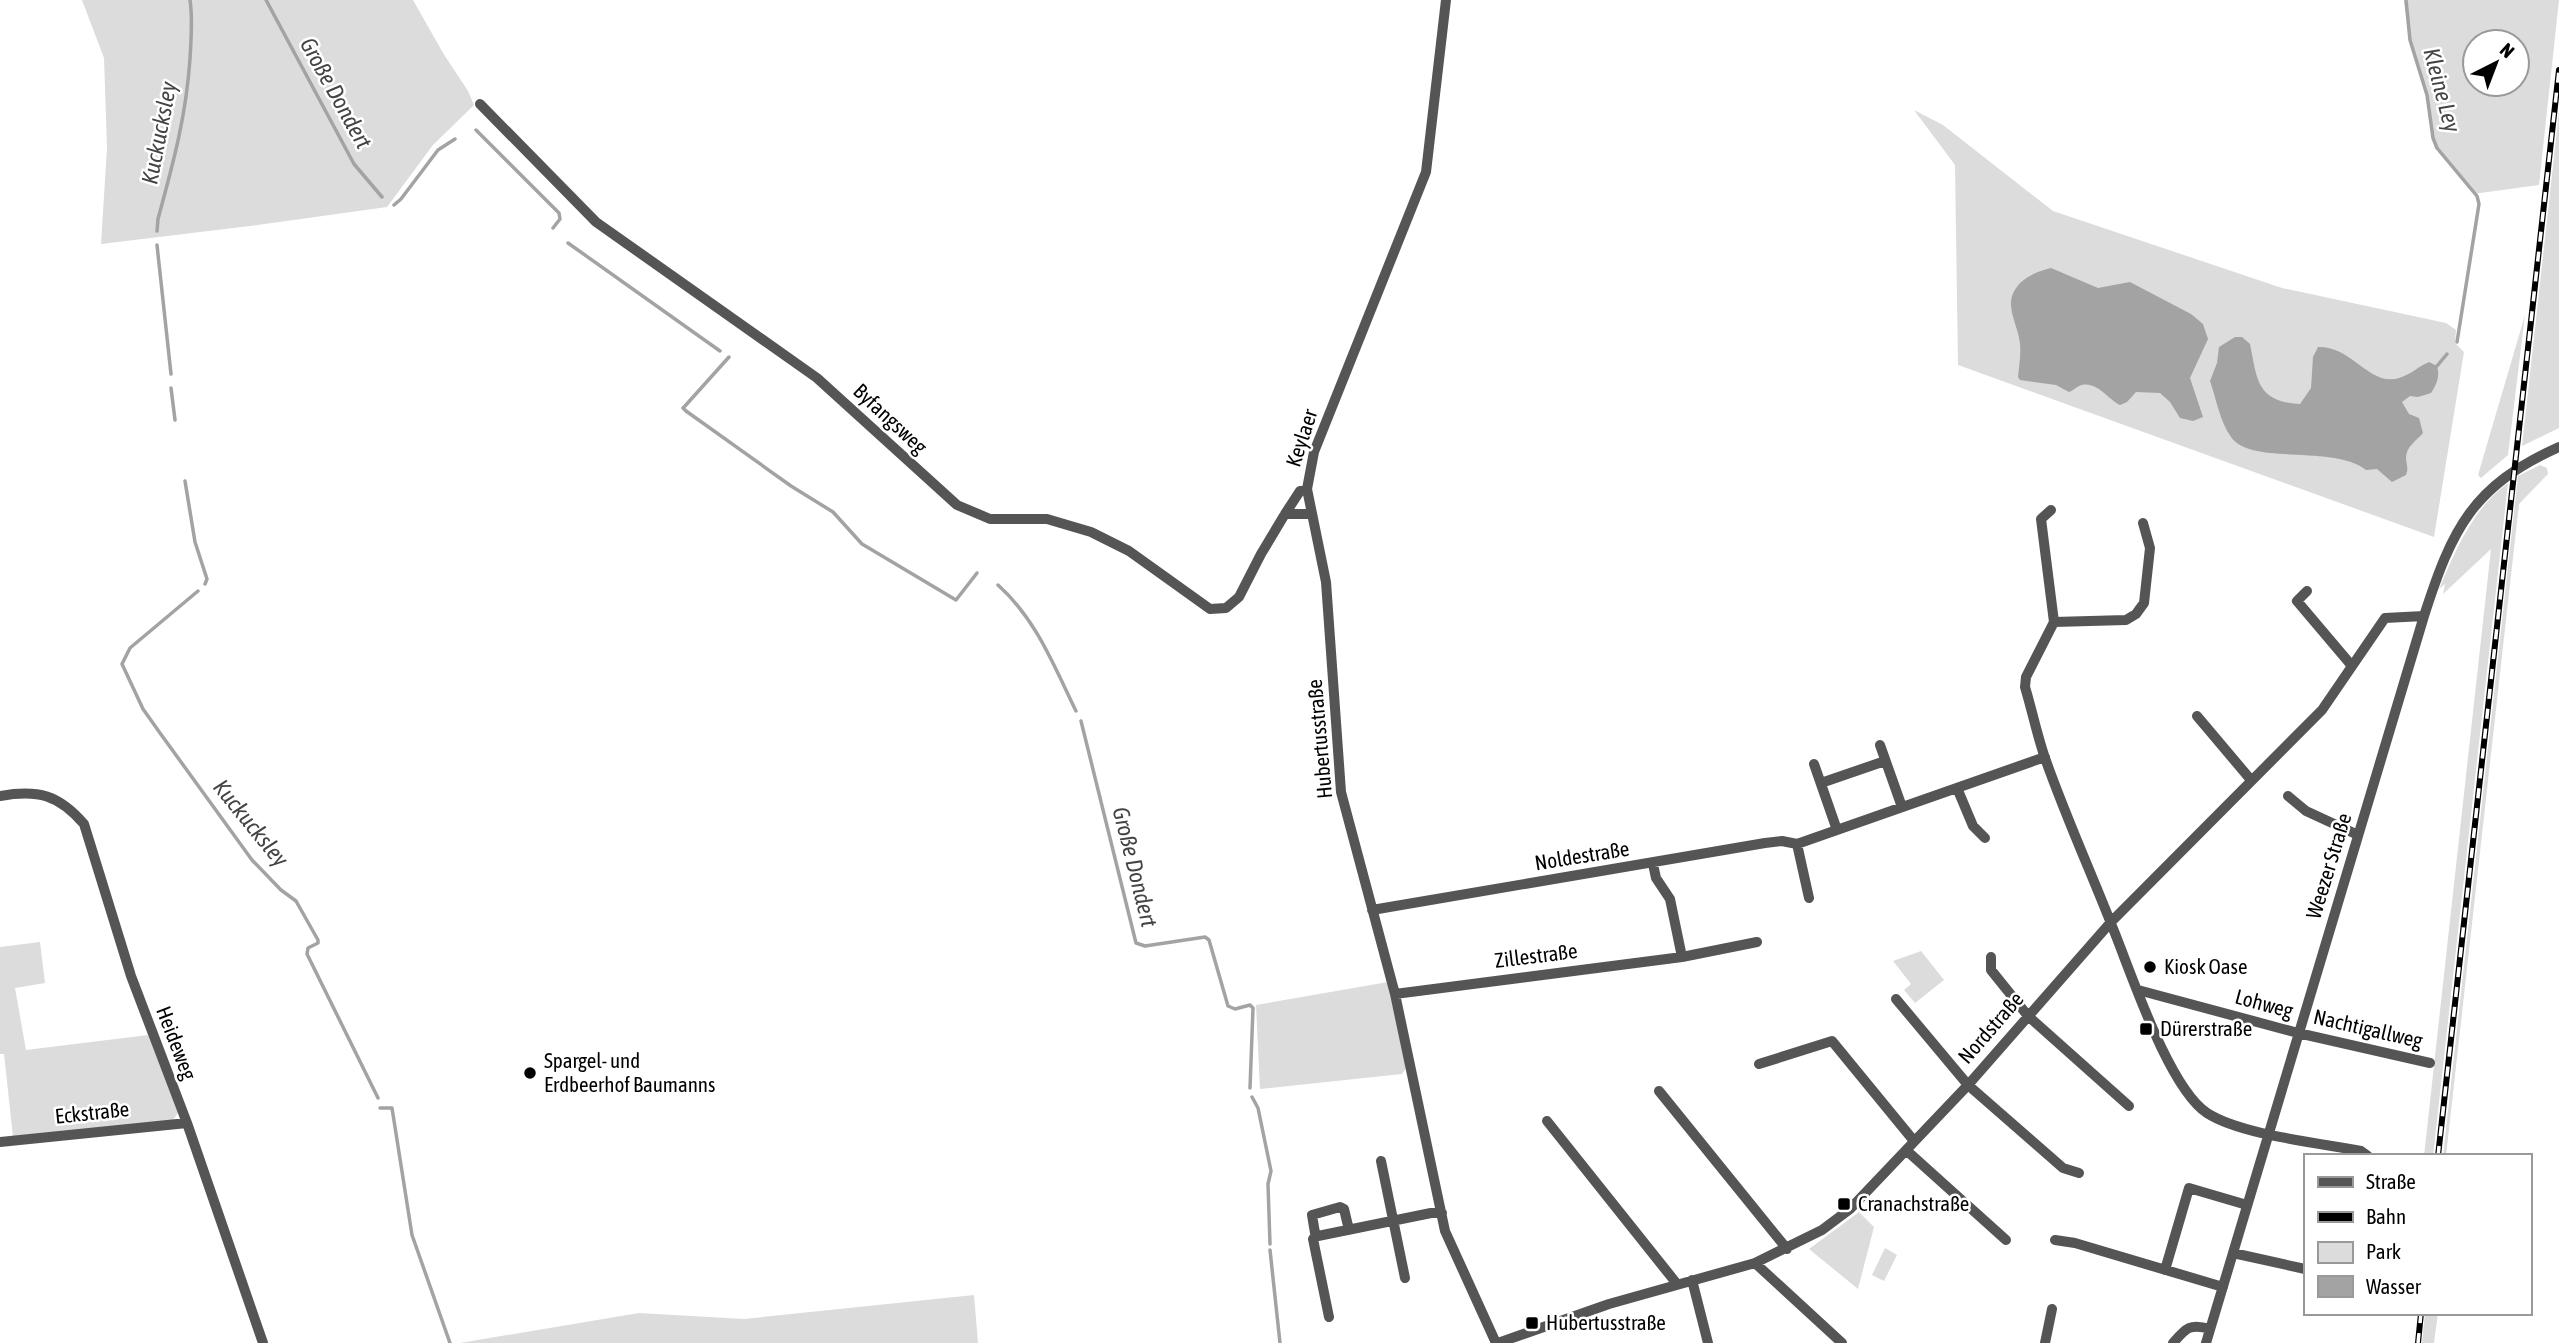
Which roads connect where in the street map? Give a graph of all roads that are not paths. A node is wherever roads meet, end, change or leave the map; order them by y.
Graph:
1 (1446, 0) edge
2 (480, 104) dead end
3 (2559, 447) edge
4 (1307, 489) junction
5 (2052, 510) dead end
6 (1285, 514) junction
7 (1310, 514) junction
8 (2143, 523) dead end
9 (2307, 591) dead end
10 (2424, 616) junction
11 (2054, 622) junction
12 (2353, 666) junction
13 (2197, 716) dead end
14 (1880, 745) dead end
15 (2045, 757) junction
16 (1885, 761) junction
17 (1814, 764) dead end
18 (2251, 780) junction
19 (1821, 783) junction
20 (1957, 788) junction
21 (0, 796) edge
22 (2288, 796) dead end
23 (1902, 807) junction
24 (1837, 830) junction
25 (2358, 835) junction
26 (1985, 838) dead end
27 (1797, 844) junction
28 (1653, 864) junction
29 (1809, 898) dead end
30 (1373, 910) junction
31 (2111, 922) junction
32 (1757, 942) dead end
33 (1682, 957) junction
34 (1991, 957) dead end
35 (2138, 990) junction
36 (1395, 994) junction
37 (1896, 999) dead end
38 (2028, 1016) junction
39 (2298, 1033) junction
40 (2430, 1063) dead end
41 (1759, 1064) dead end
42 (1968, 1085) junction
43 (1659, 1091) dead end
44 (2129, 1106) dead end
45 (1546, 1121) dead end
46 (187, 1123) junction
47 (2269, 1133) junction
48 (1914, 1141) junction
49 (0, 1142) edge
50 (1906, 1150) junction
51 (2365, 1154) edge
52 (1381, 1161) dead end
53 (2079, 1172) dead end
54 (2247, 1205) junction
55 (1442, 1213) junction
56 (1394, 1221) junction
57 (1349, 1230) junction
58 (1316, 1234) junction
59 (2006, 1240) dead end
60 (2055, 1240) dead end
61 (1787, 1249) junction
62 (2233, 1253) junction
63 (1755, 1264) junction
64 (2304, 1269) edge
65 (2165, 1270) junction
66 (1405, 1278) dead end
67 (1692, 1280) junction
68 (1677, 1284) junction
69 (2223, 1287) junction
70 (2052, 1309) dead end
71 (1329, 1317) dead end
72 (2210, 1329) junction
73 (263, 1343) edge
74 (1497, 1343) edge
75 (1708, 1343) edge
76 (1842, 1343) edge
77 (2045, 1343) edge
78 (2173, 1343) edge
79 (2206, 1343) edge

1 - 4 street, Keylaer
2 - 6 street, Byfangsweg
3 - 10 street, Weezer Straße
4 - 6 street, Byfangsweg
4 - 7 street, Hubertusstraße
5 - 11 street
6 - 7 street
7 - 30 street, Hubertusstraße
8 - 11 street
9 - 12 street
10 - 12 street, Nordstraße
10 - 25 street, Weezer Straße
11 - 15 street
12 - 18 street, Nordstraße
13 - 18 street
14 - 16 street
15 - 20 street, Noldestraße
15 - 31 street
16 - 19 street
16 - 23 street
17 - 19 street
18 - 31 street, Nordstraße
19 - 24 street
20 - 23 street, Noldestraße
20 - 26 street
21 - 46 street, Heideweg
22 - 25 street
23 - 24 street, Noldestraße
24 - 27 street, Noldestraße
25 - 39 street, Weezer Straße
27 - 28 street, Noldestraße
27 - 29 street
28 - 30 street, Noldestraße
28 - 33 street
30 - 36 street, Hubertusstraße
31 - 35 street
31 - 38 street, Nordstraße
32 - 33 street, Zillestraße
33 - 36 street, Zillestraße
34 - 38 street
35 - 39 street, Lohweg
35 - 47 street
36 - 55 street, Hubertusstraße
37 - 42 street
38 - 42 street, Nordstraße
38 - 44 street
39 - 40 street, Nachtigallweg
39 - 47 street, Weezer Straße
41 - 48 street
42 - 48 street, Nordstraße
42 - 53 street
43 - 61 street
45 - 68 street
46 - 49 street, Eckstraße
46 - 73 street, Heideweg
47 - 51 street
47 - 54 street, Weezer Straße
48 - 50 street, Nordstraße
50 - 59 street
50 - 61 street, Nordstraße
52 - 56 street
54 - 62 street, Weezer Straße
54 - 65 street
55 - 56 street
55 - 74 street, Hubertusstraße
56 - 57 street
56 - 66 street
57 - 58 street
57 - 58 street
58 - 71 street
60 - 65 street
61 - 63 street, Nordstraße
62 - 64 street
62 - 69 street, Weezer Straße
63 - 67 street, Nordstraße
63 - 76 street
65 - 69 street
67 - 68 street, Nordstraße
67 - 75 street
68 - 74 street, Nordstraße
69 - 72 street, Weezer Straße
70 - 77 street
72 - 78 street
72 - 79 street, Weezer Straße

